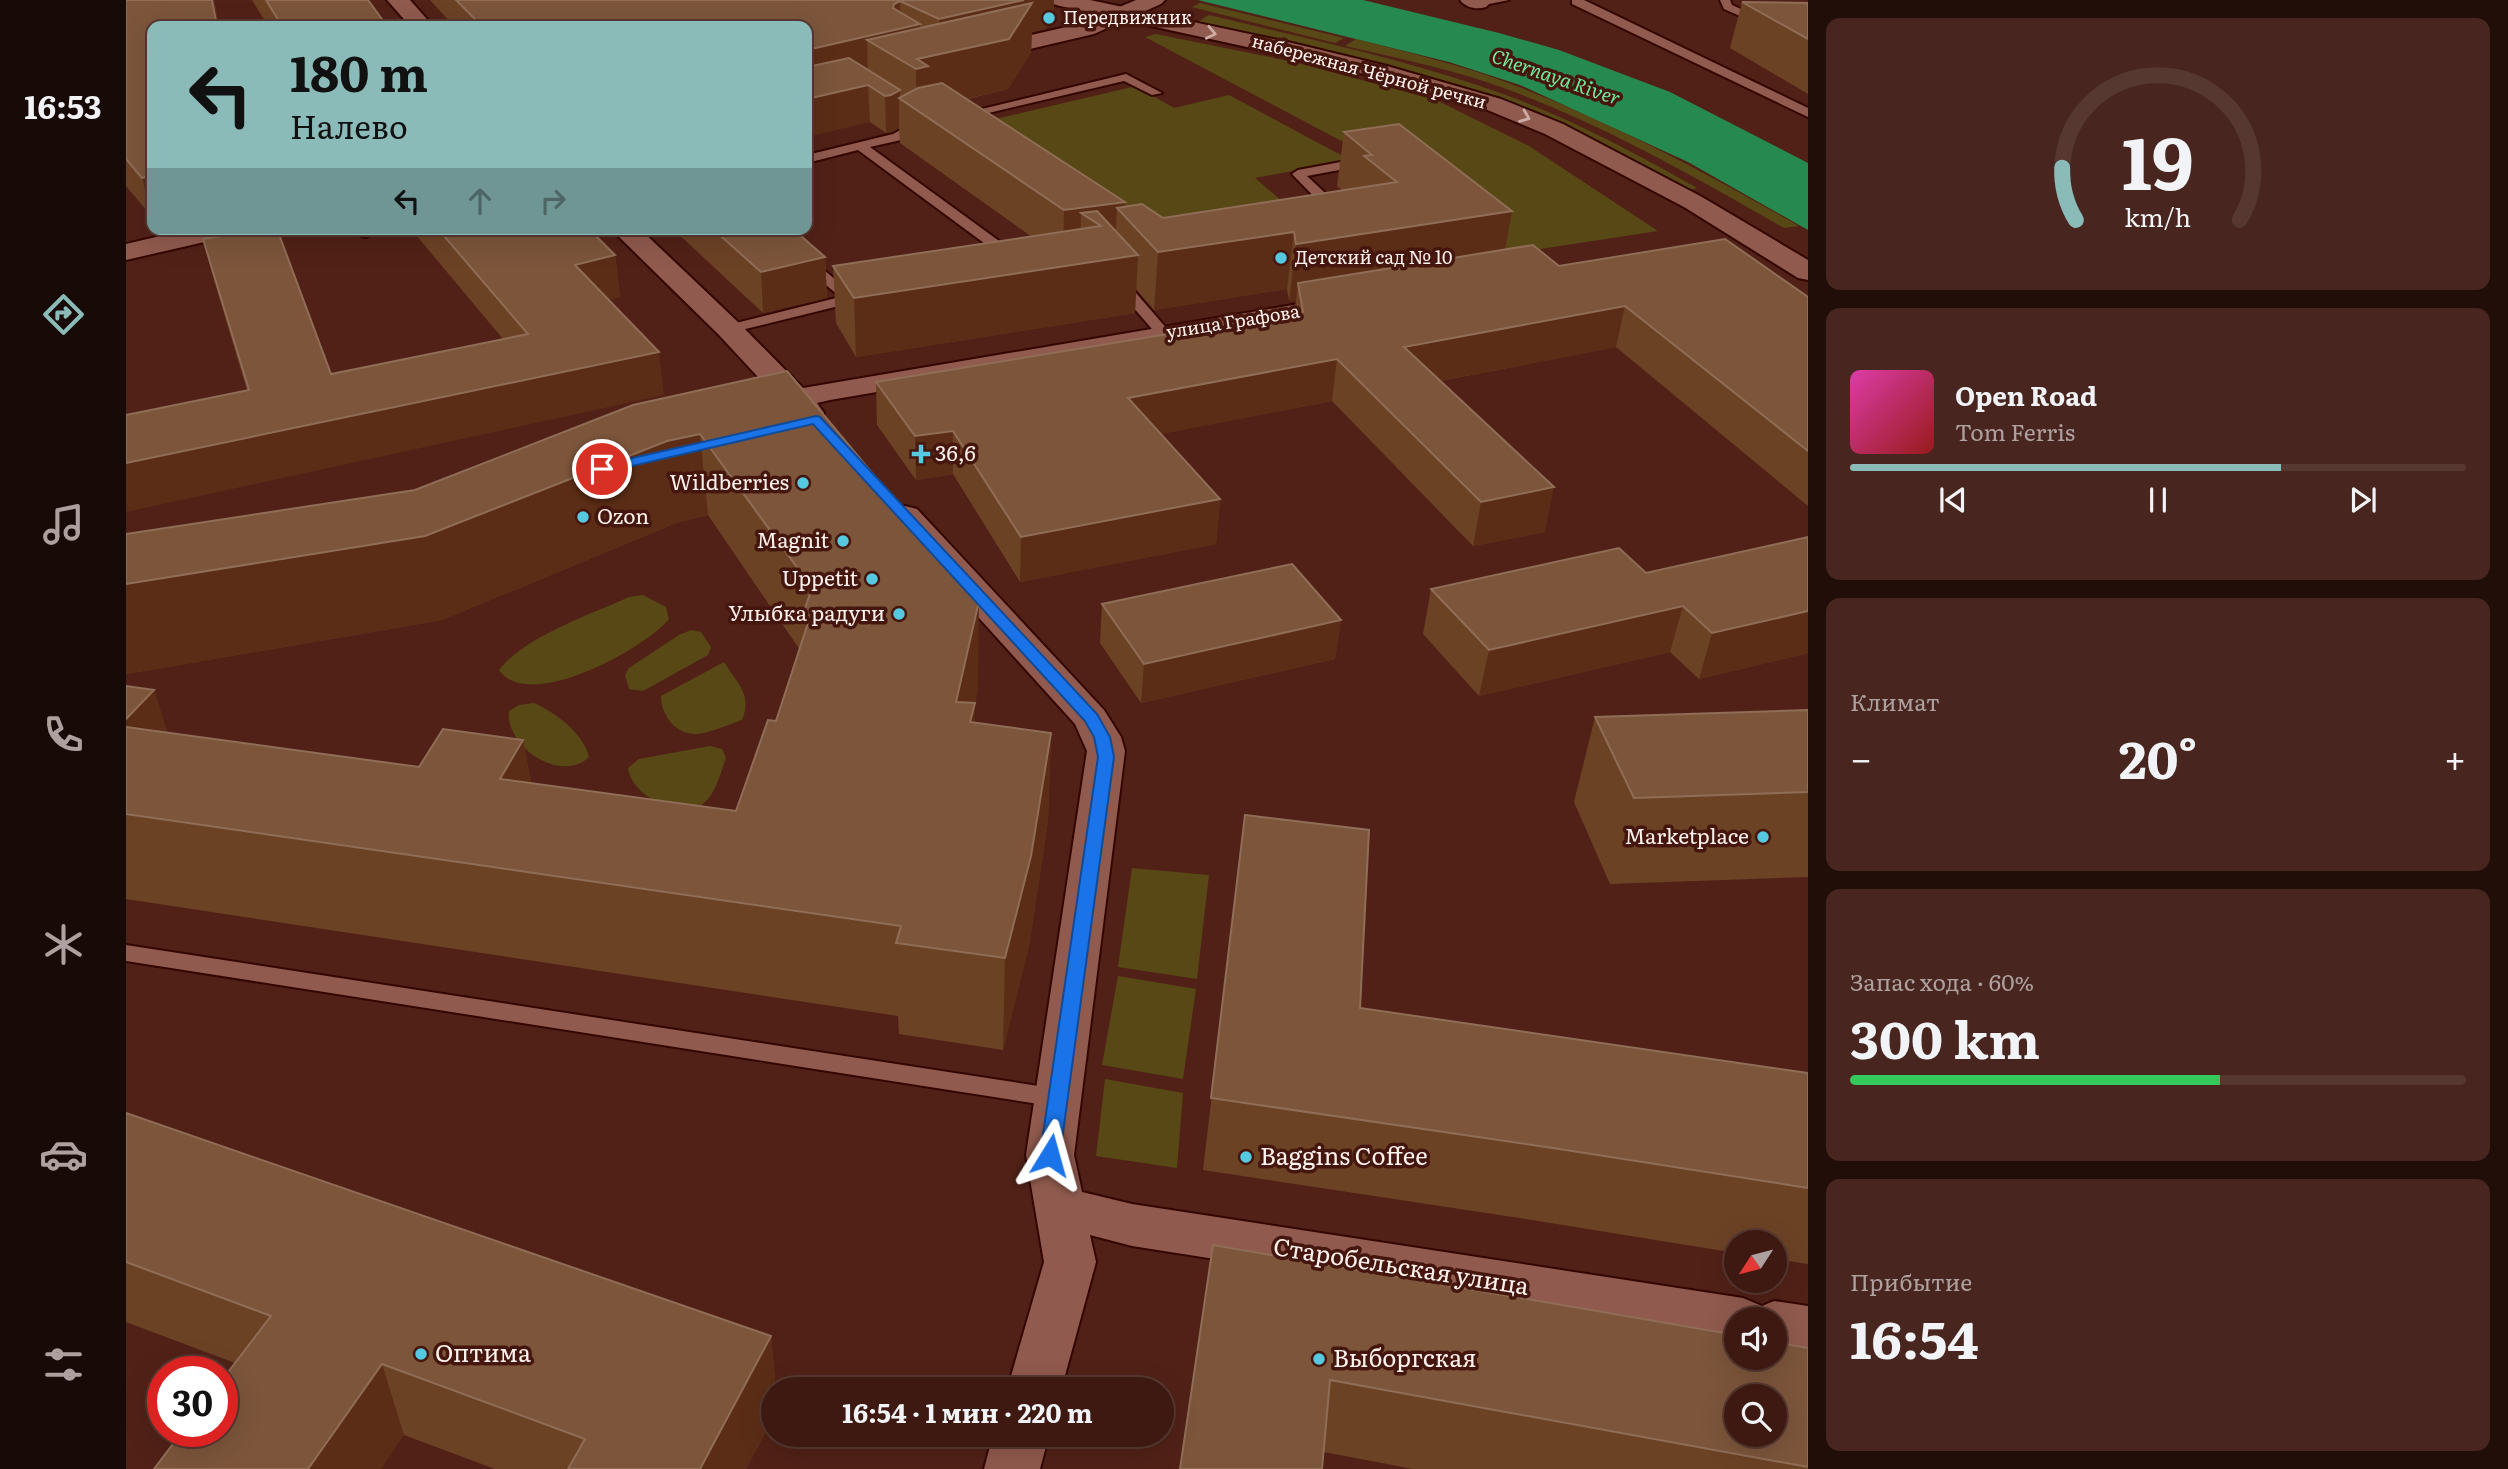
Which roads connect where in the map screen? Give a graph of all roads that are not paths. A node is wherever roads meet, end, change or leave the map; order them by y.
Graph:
1 (398, 0) edge
2 (1060, 0) edge
3 (1154, 0) edge
4 (1504, 0) edge
5 (1562, 0) edge
6 (1725, 0) edge
7 (1578, 1) edge
8 (1475, 2) edge
9 (1120, 14) junction
10 (417, 21) edge
11 (1808, 43) edge
12 (955, 60) edge
13 (1156, 93) dead end
14 (1808, 113) edge
15 (901, 118) edge
16 (940, 121) edge
17 (927, 124) edge
18 (914, 127) junction
19 (860, 146) junction
20 (812, 158) edge
21 (1362, 162) edge
22 (1336, 224) edge
23 (195, 235) edge
24 (630, 235) edge
25 (774, 235) edge
26 (1754, 237) junction
27 (1707, 245) edge
28 (128, 248) edge
29 (1019, 262) edge
30 (1106, 267) edge
31 (1808, 272) edge
32 (866, 296) edge
33 (850, 299) junction
34 (1367, 300) edge
35 (729, 329) junction
36 (1163, 333) junction
37 (880, 489) edge
38 (126, 953) edge
39 (1058, 1098) junction
40 (1060, 1207) junction
41 (1724, 1317) edge
42 (1787, 1326) edge
43 (1808, 1329) edge
44 (1038, 1377) edge
45 (1018, 1447) edge
46 (1012, 1469) edge

1 - 10 street
2 - 9 street, набережная Чёрной речки
3 - 9 street
4 - 8 lane
5 - 7 lane
6 - 11 lane
7 - 14 lane
9 - 12 street
9 -> 26 street, набережная Чёрной речки
13 - 16 lane
15 - 18 lane
17 - 18 lane
18 - 19 lane
19 - 20 lane
19 - 29 lane
21 - 22 lane
23 - 28 street
24 - 35 street
25 - 33 lane
26 - 27 street
26 - 31 street, набережная Чёрной речки
30 - 36 lane
32 - 33 lane
33 - 35 lane
34 - 36 street, улица Графова
35 - 36 street, улица Графова
37 - 39 street
38 - 39 lane
39 - 40 street
40 - 41 street, Старобельская улица
40 - 44 street
42 - 43 street
45 - 46 street

